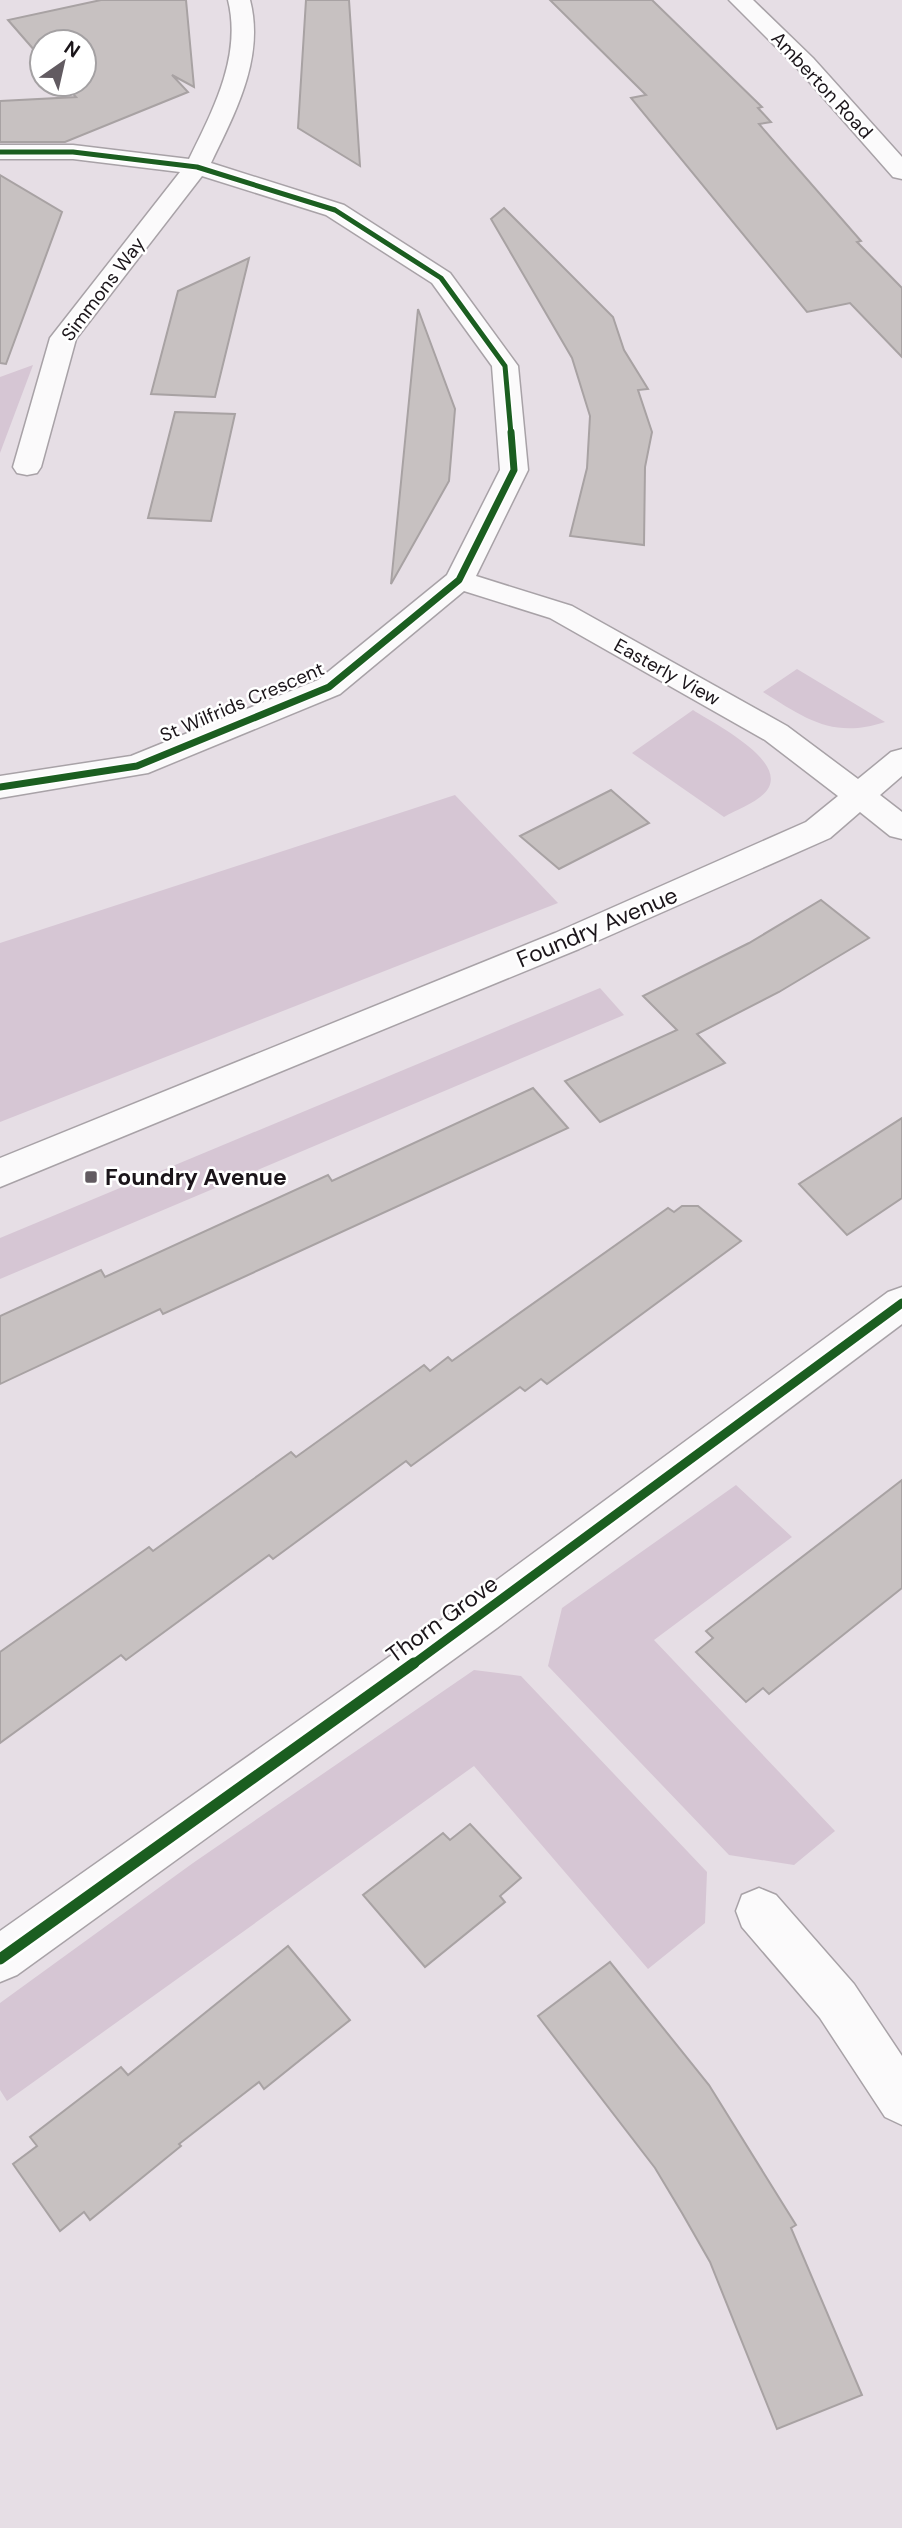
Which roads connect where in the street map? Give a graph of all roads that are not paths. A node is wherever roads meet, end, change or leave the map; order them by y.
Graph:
1 (239, 0) edge
2 (740, 0) edge
3 (0, 152) edge
4 (197, 167) junction
5 (902, 172) edge
6 (27, 467) dead end
7 (458, 580) junction
8 (902, 758) edge
9 (0, 787) edge
10 (859, 795) junction
11 (902, 828) edge
12 (0, 1173) edge
13 (902, 1303) edge
14 (759, 1911) dead end
15 (0, 1959) edge
16 (902, 2099) edge

1 - 4 street, Simmons Way
2 - 5 street, Amberton Road
3 - 4 street, St Wilfrids Crescent
4 - 6 street, Simmons Way
4 - 7 street, St Wilfrids Crescent
7 - 9 street, St Wilfrids Crescent
7 - 10 street, Easterly View
8 - 10 street, Foundry Avenue
10 - 11 street, Easterly View
10 - 12 street, Foundry Avenue
13 - 15 street, Thorn Grove
14 - 16 street

